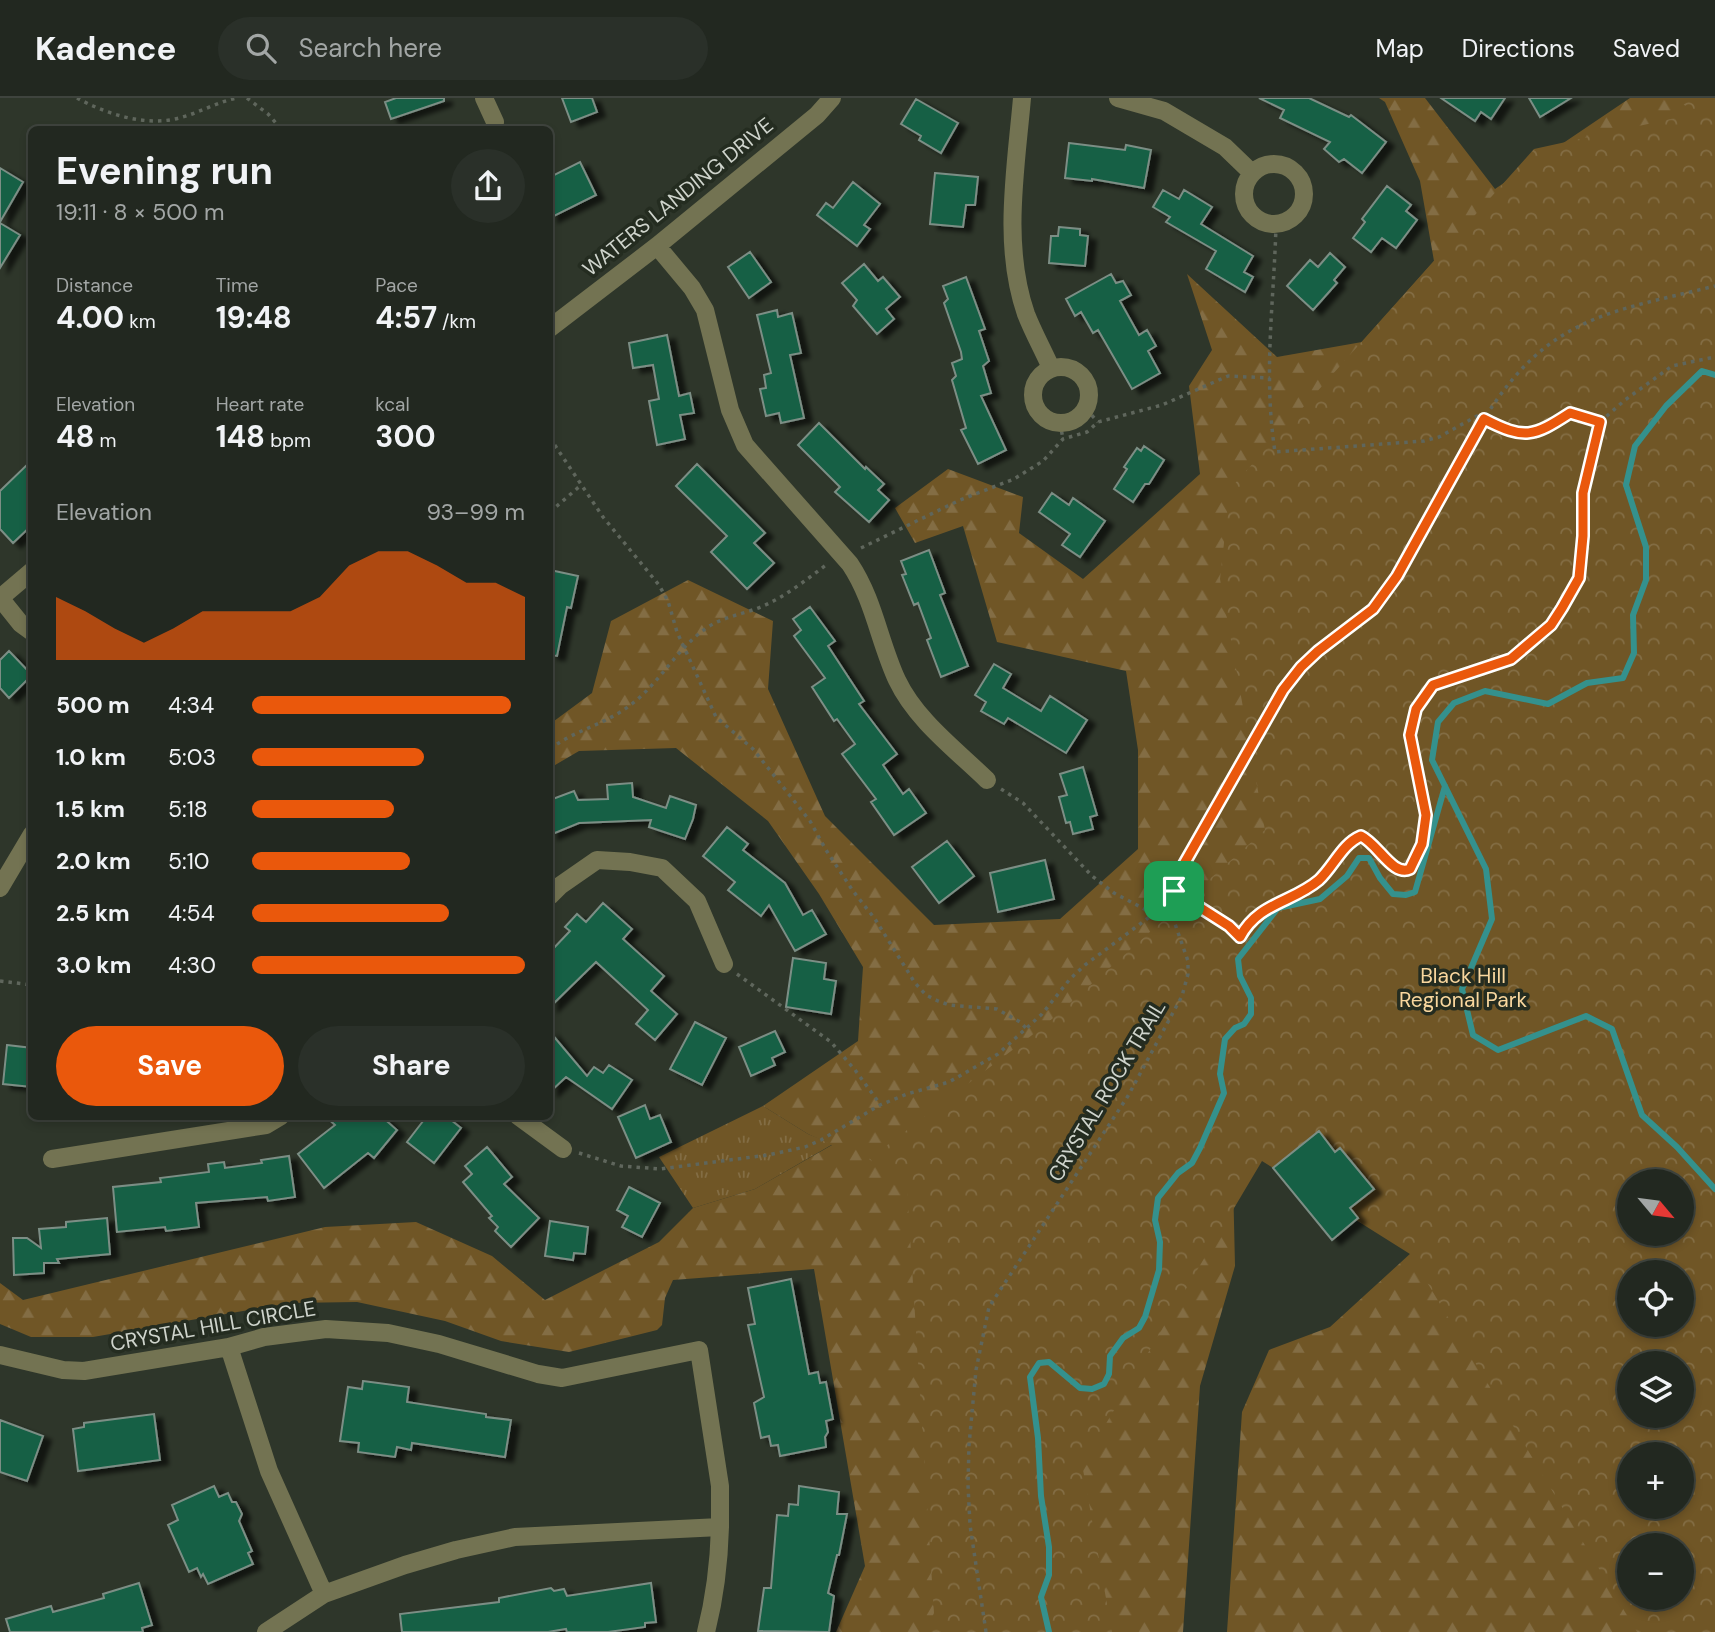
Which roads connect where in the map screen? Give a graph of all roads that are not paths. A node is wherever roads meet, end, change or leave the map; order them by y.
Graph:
1 (484, 98) edge
2 (832, 98) edge
3 (1022, 98) edge
4 (1118, 98) edge
5 (495, 122) dead end
6 (1252, 173) junction
7 (657, 246) junction
8 (553, 326) edge
9 (1051, 368) junction
10 (28, 574) edge
11 (0, 598) edge
12 (28, 629) edge
13 (987, 780) road end
14 (28, 841) edge
15 (0, 888) edge
16 (553, 893) edge
17 (724, 964) road end
18 (274, 1120) edge
19 (524, 1120) edge
20 (563, 1149) road end
21 (52, 1158) dead end
22 (229, 1347) junction
23 (0, 1356) edge
24 (720, 1527) junction
25 (324, 1594) junction
26 (267, 1632) edge
27 (706, 1632) edge

1 - 5 street
2 - 7 street, WATERS LANDING DRIVE
3 - 9 street
4 - 6 street
6 - 6 street
7 - 8 street, WATERS LANDING DRIVE
7 - 13 street
9 - 9 street
10 - 11 street
11 - 12 street
14 - 15 street
16 - 17 street
18 - 21 street
19 - 20 street
22 - 23 street, CRYSTAL HILL CIRCLE
22 - 24 street, CRYSTAL HILL CIRCLE
22 - 25 street
24 - 25 street
24 - 27 street
25 - 26 street

